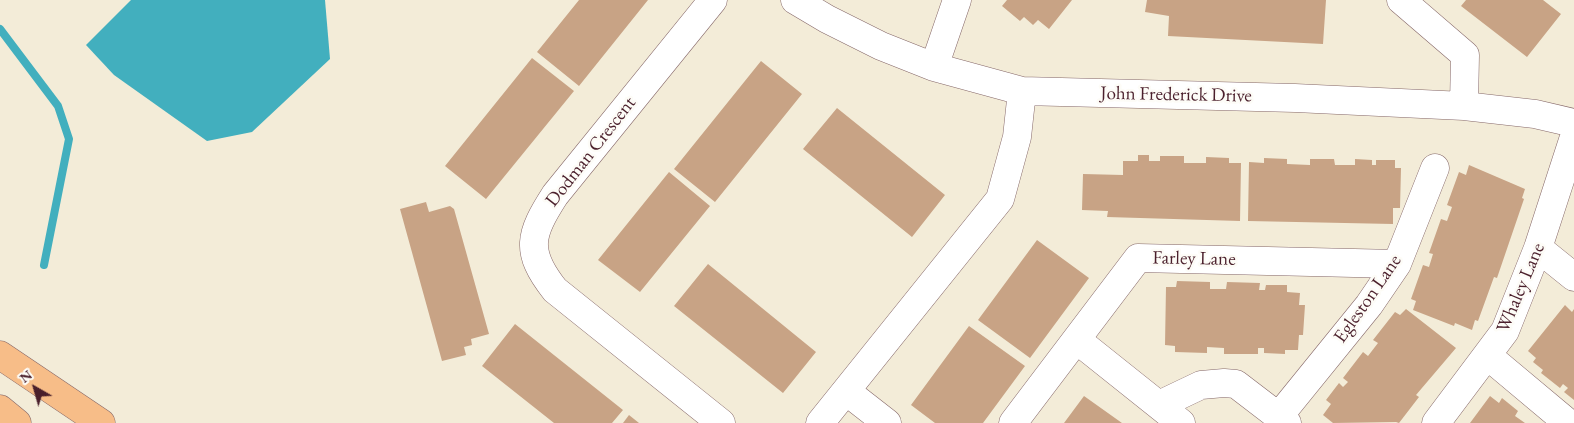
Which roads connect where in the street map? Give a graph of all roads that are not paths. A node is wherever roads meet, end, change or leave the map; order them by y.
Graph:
1 (713, 0) edge
2 (795, 0) edge
3 (957, 0) edge
4 (1401, 0) edge
5 (934, 66) junction
6 (1022, 92) junction
7 (1464, 106) junction
8 (1574, 123) edge
9 (1574, 137) edge
10 (1434, 168) dead end
11 (1538, 248) junction
12 (1397, 264) junction
13 (1574, 277) edge
14 (1077, 340) junction
15 (0, 355) edge
16 (1488, 356) junction
17 (846, 391) junction
18 (1159, 405) junction
19 (0, 409) edge
20 (1283, 420) edge
21 (17, 423) edge
22 (101, 423) edge
23 (721, 423) edge
24 (820, 423) edge
25 (887, 423) edge
26 (1013, 423) edge
27 (1181, 423) edge
28 (1436, 423) edge
29 (1568, 423) edge

1 - 23 street, Dodman Crescent
2 - 5 street, John Frederick Drive
3 - 5 street
4 - 7 street
5 - 6 street, John Frederick Drive
6 - 7 street, John Frederick Drive
6 - 17 street
7 - 8 street, John Frederick Drive
9 - 11 street, Whaley Lane
10 - 12 street, Egleston Lane
11 - 13 street
11 - 16 street, Whaley Lane
12 - 14 street, Farley Lane
12 - 20 street, Egleston Lane
14 - 18 street
14 - 26 street, Farley Lane
15 - 22 highway
16 - 28 street, Whaley Lane
16 - 29 street
17 - 24 street
17 - 25 street
18 - 20 street
18 - 27 street
19 - 21 highway

